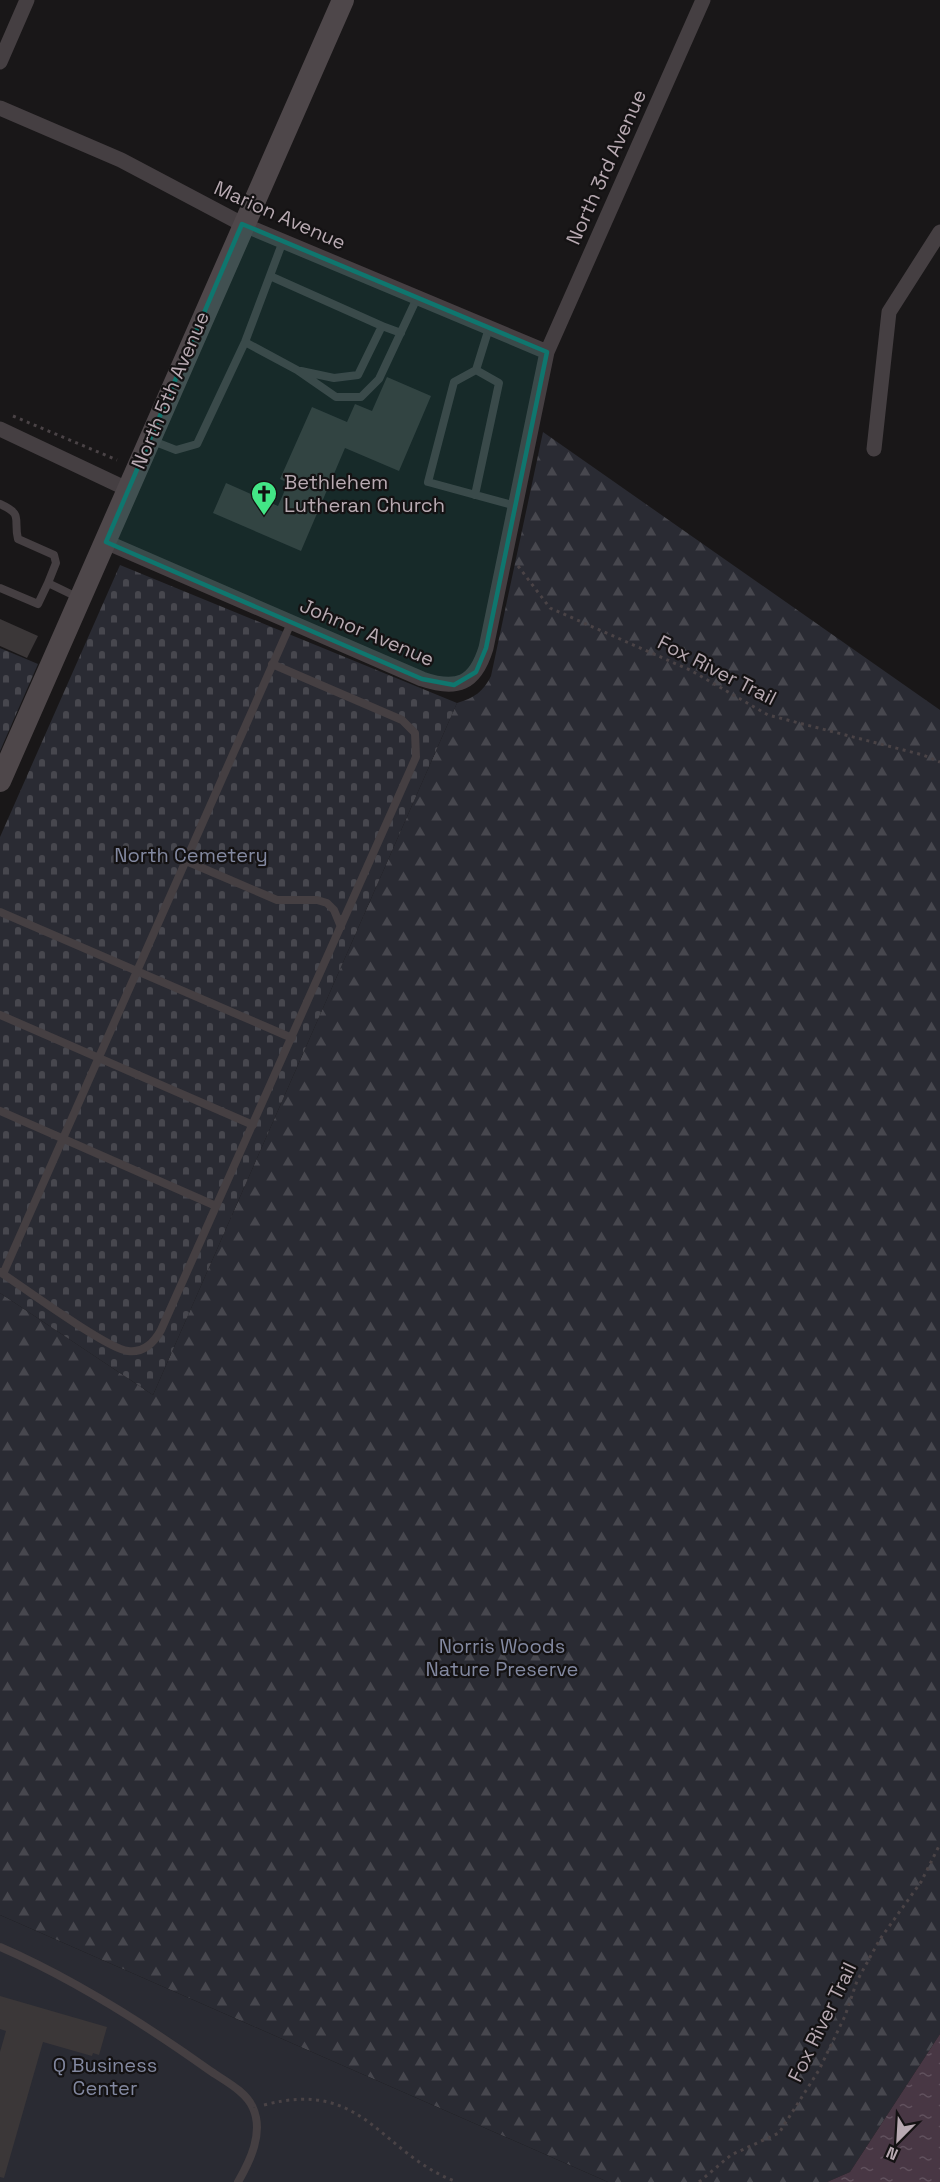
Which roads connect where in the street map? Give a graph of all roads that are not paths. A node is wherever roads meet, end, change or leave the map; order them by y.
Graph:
1 (27, 0) edge
2 (342, 0) edge
3 (704, 0) edge
4 (0, 62) edge
5 (0, 108) edge
6 (242, 224) junction
7 (940, 232) edge
8 (283, 242) junction
9 (270, 276) junction
10 (417, 298) junction
11 (381, 326) junction
12 (489, 328) junction
13 (401, 333) junction
14 (245, 342) junction
15 (547, 352) junction
16 (297, 370) junction
17 (476, 370) junction
18 (0, 429) edge
19 (149, 439) junction
20 (874, 449) dead end
21 (127, 489) junction
22 (475, 495) junction
23 (0, 504) edge
24 (516, 506) junction
25 (106, 542) junction
26 (48, 583) junction
27 (0, 588) edge
28 (81, 599) junction
29 (291, 623) junction
30 (272, 664) junction
31 (0, 781) edge
32 (186, 861) junction
33 (0, 912) edge
34 (341, 927) junction
35 (137, 970) junction
36 (0, 1015) edge
37 (292, 1038) junction
38 (98, 1058) junction
39 (0, 1111) edge
40 (253, 1125) junction
41 (63, 1138) junction
42 (216, 1206) junction
43 (1, 1273) edge
44 (0, 1947) edge
45 (238, 2182) edge

1 - 4 street
2 - 6 main road, North 5th Avenue
3 - 15 street, North 3rd Avenue
5 - 6 street, Marion Avenue
6 - 8 street, Marion Avenue
6 - 19 main road, North 5th Avenue
7 - 20 street
8 - 9 lane
8 - 10 street, Marion Avenue
9 - 11 lane
9 - 14 lane
10 - 12 street, Marion Avenue
10 - 13 lane
11 - 13 lane
11 - 16 lane
12 - 15 street, Marion Avenue
12 - 17 lane
13 - 16 lane
14 - 16 lane
14 - 19 lane
15 - 24 street, Johnor Avenue
17 - 22 lane
17 - 22 lane
18 - 21 street
19 - 21 main road, North 5th Avenue
21 - 25 main road, North 5th Avenue
22 - 24 lane
23 - 26 lane
24 - 29 street, Johnor Avenue
25 - 28 main road, North 5th Avenue
25 - 29 street, Johnor Avenue
26 - 27 lane
26 - 28 lane
28 - 31 main road, North 5th Avenue
29 - 30 lane
30 - 32 lane
30 - 34 lane
32 - 34 lane
32 - 35 lane
33 - 35 lane
34 - 37 lane
35 - 37 lane
35 - 38 lane
36 - 38 lane
37 - 40 lane
38 - 40 lane
38 - 41 lane
39 - 41 lane
40 - 42 lane
41 - 42 lane
41 - 43 lane
42 - 43 lane
44 - 45 lane

